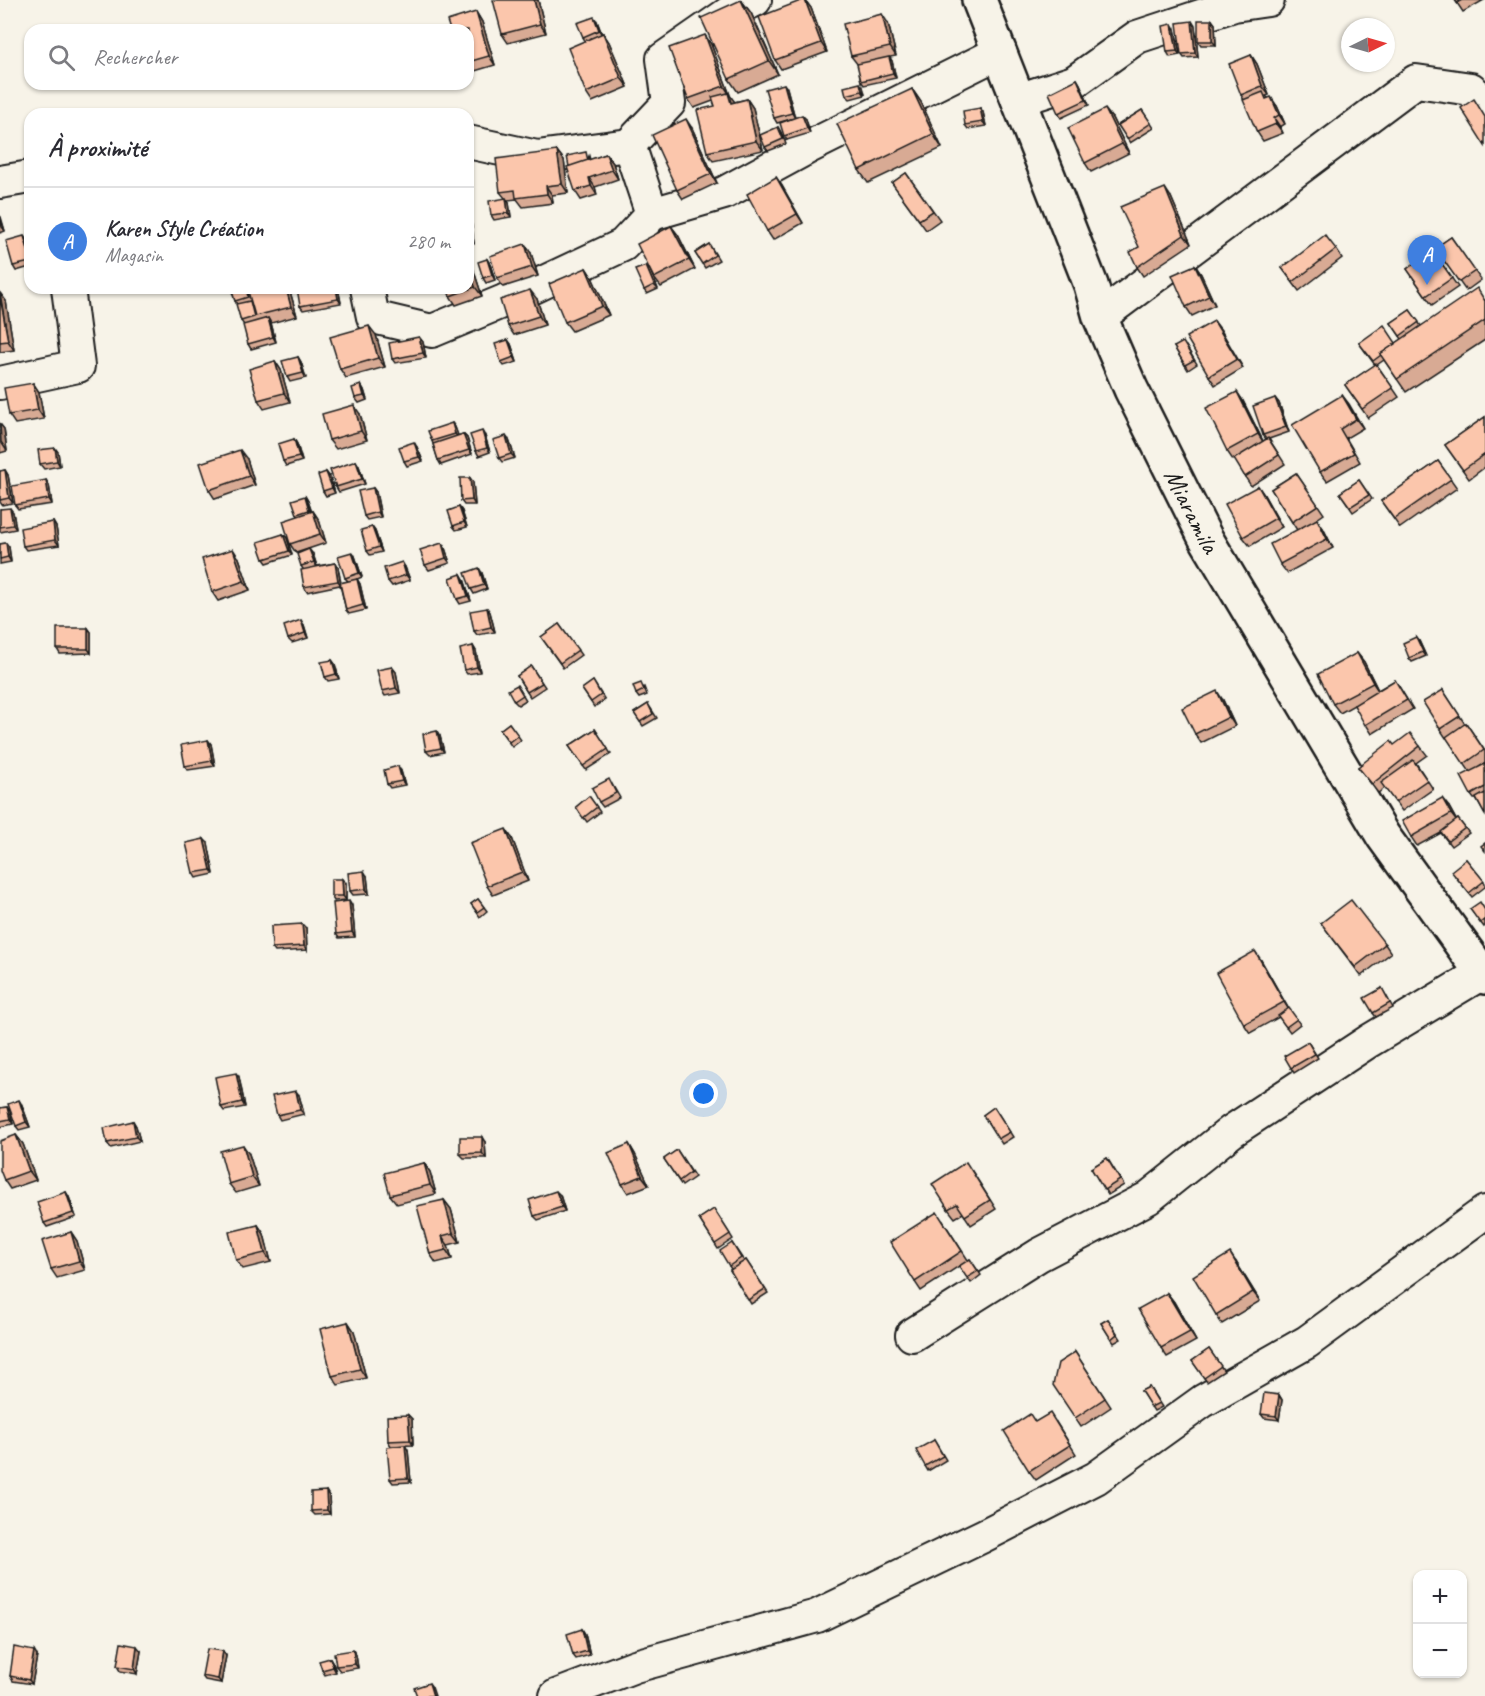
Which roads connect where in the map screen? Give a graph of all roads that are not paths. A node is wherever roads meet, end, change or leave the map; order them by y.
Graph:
1 (755, 0) edge
2 (979, 0) edge
3 (1268, 0) edge
4 (1000, 52) junction
5 (1018, 100) junction
6 (1485, 107) edge
7 (474, 143) edge
8 (629, 145) junction
9 (24, 178) edge
10 (0, 182) edge
11 (652, 214) junction
12 (69, 294) edge
13 (368, 294) edge
14 (1100, 317) junction
15 (0, 383) edge
16 (1483, 975) edge
17 (1485, 1212) edge
18 (912, 1335) dead end
19 (556, 1696) edge

1 - 8 street
2 - 4 main road, Miaramila
3 - 5 street
4 - 5 main road, Miaramila
4 - 11 street
5 - 14 main road, Miaramila
6 - 14 street
7 - 8 street
8 - 11 street
9 - 10 street
11 - 13 street
12 - 15 street
14 - 16 main road, Miaramila
16 - 18 street
17 - 19 street

